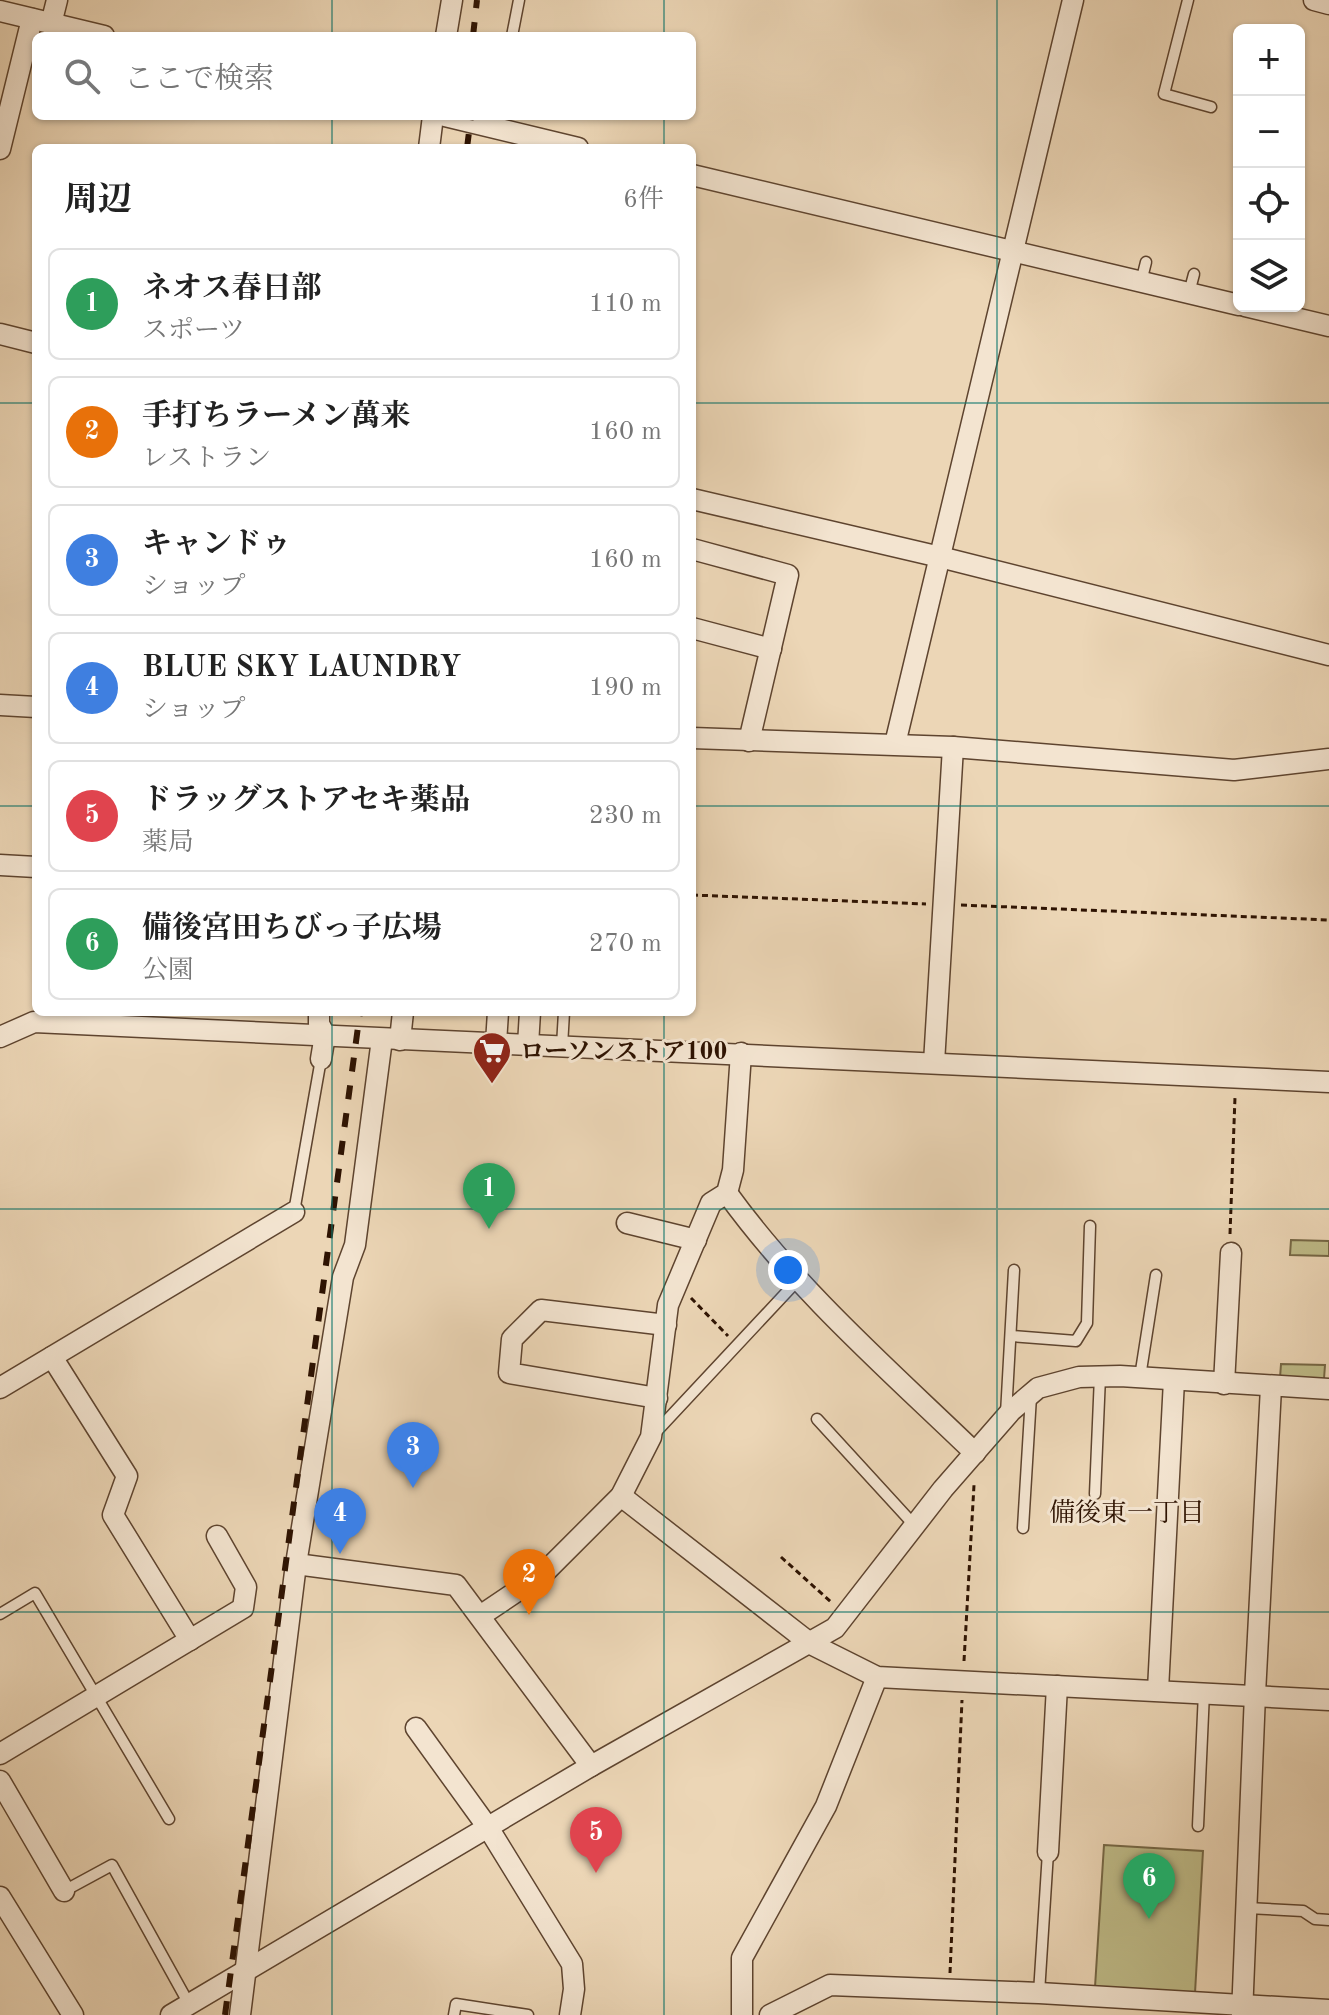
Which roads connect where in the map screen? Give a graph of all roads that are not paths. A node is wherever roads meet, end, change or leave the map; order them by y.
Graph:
1 (57, 0) edge
2 (452, 0) edge
3 (519, 0) edge
4 (1073, 0) edge
5 (1188, 0) edge
6 (1314, 0) edge
7 (1329, 4) edge
8 (0, 11) edge
9 (42, 21) junction
10 (38, 32) edge
11 (87, 32) edge
12 (447, 32) edge
13 (513, 32) edge
14 (32, 51) edge
15 (1211, 107) dead end
16 (432, 120) edge
17 (460, 120) edge
18 (502, 131) edge
19 (430, 144) edge
20 (560, 144) edge
21 (0, 149) edge
22 (696, 176) edge
23 (1011, 250) junction
24 (1233, 301) edge
25 (1271, 312) edge
26 (1329, 326) edge
27 (0, 334) edge
28 (32, 342) edge
29 (696, 500) edge
30 (696, 550) edge
31 (940, 557) junction
32 (696, 629) edge
33 (771, 649) junction
34 (1329, 655) edge
35 (0, 705) edge
36 (32, 707) edge
37 (696, 738) edge
38 (749, 741) junction
39 (895, 744) junction
40 (953, 747) junction
41 (1329, 759) edge
42 (0, 865) edge
43 (32, 867) edge
44 (319, 1016) edge
45 (401, 1016) edge
46 (498, 1016) edge
47 (530, 1016) edge
48 (564, 1016) edge
49 (130, 1020) edge
50 (325, 1035) junction
51 (0, 1037) edge
52 (391, 1039) junction
53 (496, 1043) junction
54 (528, 1045) junction
55 (562, 1046) junction
56 (741, 1053) junction
57 (321, 1059) joint
58 (934, 1063) junction
59 (1329, 1082) edge
60 (727, 1193) junction
61 (294, 1212) joint
62 (627, 1223) dead end
63 (1090, 1226) dead end
64 (696, 1240) junction
65 (1231, 1253) road end
66 (1014, 1270) dead end
67 (1156, 1275) dead end
68 (797, 1281) junction
69 (666, 1325) junction
70 (1011, 1336) junction
71 (52, 1357) junction
72 (1100, 1376) junction
73 (1140, 1377) junction
74 (1174, 1380) junction
75 (1224, 1384) junction
76 (1271, 1387) junction
77 (0, 1388) edge
78 (1329, 1389) edge
79 (1031, 1394) junction
80 (657, 1398) junction
81 (1006, 1416) junction
82 (817, 1419) dead end
83 (651, 1437) junction
84 (975, 1453) junction
85 (1095, 1494) dead end
86 (621, 1496) junction
87 (915, 1526) junction
88 (1023, 1528) dead end
89 (217, 1536) dead end
90 (296, 1564) junction
91 (0, 1614) edge
92 (480, 1616) junction
93 (190, 1640) junction
94 (811, 1644) junction
95 (877, 1677) junction
96 (1057, 1686) junction
97 (1158, 1690) junction
98 (1204, 1692) junction
99 (1255, 1694) junction
100 (97, 1696) junction
101 (1329, 1700) edge
102 (416, 1728) dead end
103 (0, 1754) edge
104 (591, 1766) junction
105 (0, 1781) edge
106 (169, 1819) dead end
107 (1198, 1826) dead end
108 (489, 1829) junction
109 (1048, 1852) joint
110 (64, 1891) joint
111 (0, 1897) edge
112 (1247, 1908) junction
113 (1329, 1920) edge
114 (246, 1971) junction
115 (1039, 1993) junction
116 (189, 2004) junction
117 (1242, 2010) edge
118 (1329, 2010) edge
119 (73, 2015) edge
120 (171, 2015) edge
121 (240, 2015) edge
122 (454, 2015) edge
123 (528, 2015) edge
124 (570, 2015) edge
125 (742, 2015) edge
126 (770, 2015) edge

1 - 9 street
2 - 12 street
3 - 13 lane
4 - 23 street
5 - 15 lane
6 - 7 street
8 - 9 street
9 - 10 street
9 - 11 street
14 - 21 street
16 - 19 street
17 - 18 street
18 - 20 street
22 - 23 street
23 - 24 street
23 - 31 street
25 - 26 street
27 - 28 street
29 - 31 street
30 - 33 street
31 - 34 street
31 - 39 street
32 - 33 street
33 - 38 street
35 - 36 street
37 - 38 street
38 - 39 street
39 - 40 street
40 - 41 street
40 - 58 street
42 - 43 street
44 - 50 street
45 - 52 street
46 - 53 street
47 - 54 street
48 - 55 lane
49 - 50 street
49 - 51 street
50 - 52 street
50 - 57 street
52 - 53 street
52 - 90 street
53 - 54 street
54 - 55 street
55 - 56 street
56 - 58 street
56 - 60 street
57 - 61 lane
58 - 59 street
60 - 64 street
60 - 68 street
61 - 71 street
62 - 64 street
63 - 70 lane
64 - 69 street
65 - 75 street
66 - 70 lane
67 - 73 lane
68 - 83 lane
68 - 84 street
69 - 80 street
69 - 80 street
70 - 81 lane
71 - 77 street
71 - 93 street
72 - 73 street
72 - 79 street
72 - 85 lane
73 - 74 street
74 - 75 street
74 - 97 street
75 - 76 street
76 - 78 street
76 - 99 street
79 - 81 street
79 - 88 lane
80 - 83 street
81 - 84 street
82 - 87 lane
83 - 86 street
84 - 87 street
86 - 92 street
86 - 94 street
87 - 94 street
89 - 93 street
90 - 92 street
90 - 114 street
91 - 100 lane
92 - 104 street
93 - 100 street
94 - 95 street
94 - 104 street
95 - 96 street
95 - 125 street
96 - 97 street
96 - 109 street
97 - 98 street
98 - 99 street
98 - 107 lane
99 - 101 street
99 - 112 street
100 - 103 street
100 - 106 lane
102 - 108 street
104 - 108 street
105 - 110 street
108 - 114 street
108 - 124 street
109 - 115 lane
110 - 116 lane
111 - 119 street
112 - 113 lane
112 - 117 street
114 - 116 street
114 - 121 street
115 - 117 street
115 - 126 street
116 - 120 street
117 - 118 street
122 - 123 lane

